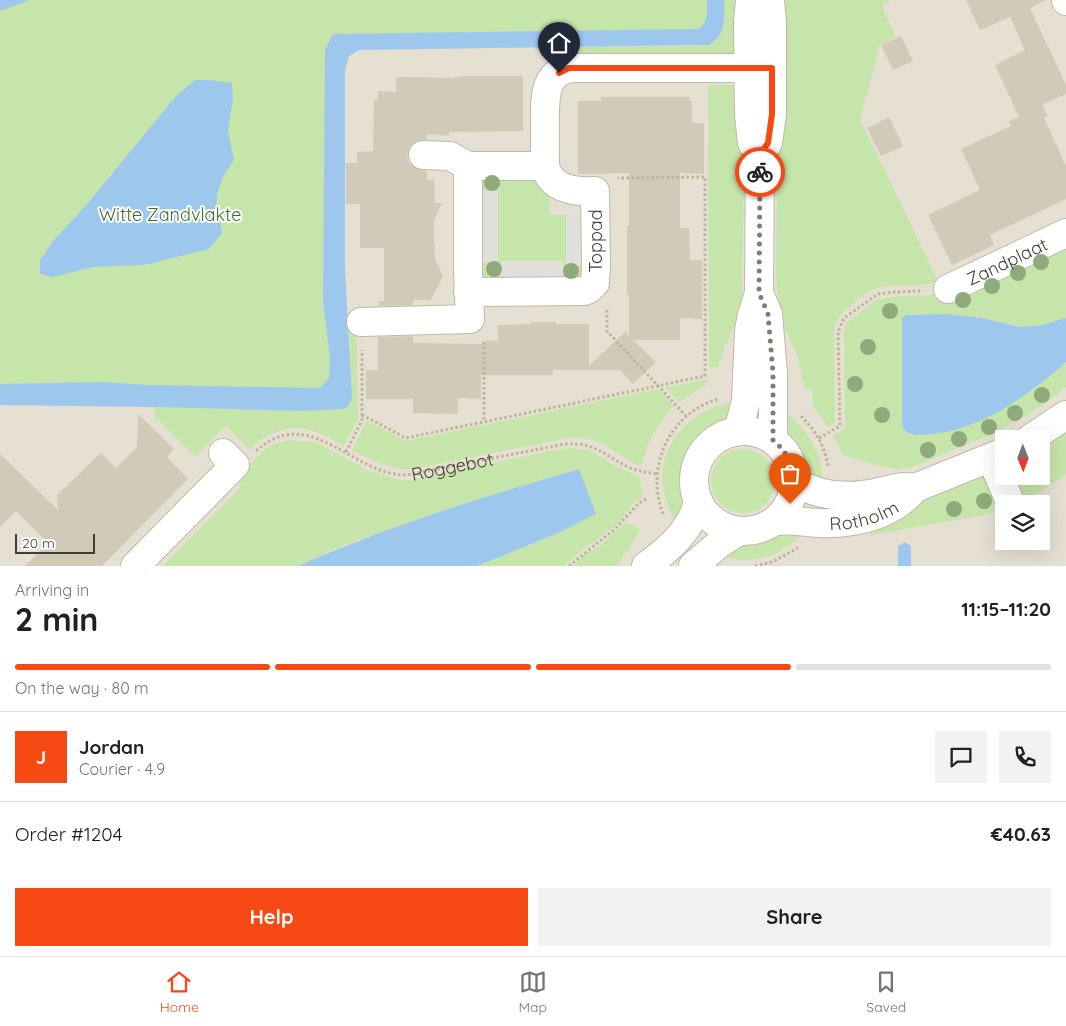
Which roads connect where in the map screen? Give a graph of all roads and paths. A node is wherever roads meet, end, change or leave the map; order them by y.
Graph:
1 (750, 0) edge
2 (770, 0) edge
3 (760, 68) junction
4 (423, 155) dead end
5 (468, 166) junction
6 (545, 166) junction
7 (595, 191) junction
8 (1066, 233) edge
9 (592, 287) junction
10 (948, 288) joint
11 (468, 292) junction
12 (759, 293) junction
13 (470, 319) junction
14 (361, 322) joint
15 (658, 385) junction
16 (720, 398) dead end
17 (797, 412) dead end
18 (362, 415) junction
19 (1066, 415) edge
20 (686, 416) junction
21 (484, 422) junction
22 (1044, 430) edge
23 (738, 431) junction
24 (819, 438) junction
25 (773, 440) junction
26 (346, 452) junction
27 (223, 453) dead end
28 (254, 453) dead end
29 (995, 456) edge
30 (828, 468) dead end
31 (657, 474) junction
32 (795, 482) junction
33 (915, 488) junction
34 (648, 498) dead end
35 (698, 501) junction
36 (664, 516) dead end
37 (776, 521) junction
38 (739, 531) junction
39 (802, 545) dead end
40 (135, 566) edge
41 (569, 566) edge
42 (646, 566) edge
43 (692, 566) edge
44 (755, 566) edge

1 - 3 street
2 - 3 street
3 - 6 street
3 - 12 street
4 - 5 street
5 - 6 street
5 - 11 street
6 - 7 street, Toppad
7 - 9 street, Toppad
7 - 15 path
8 - 10 street, Zandplaat
9 - 11 street, Toppad
9 - 15 path
10 - 24 path
11 - 13 street
12 - 23 street
12 - 25 street
13 - 14 street
13 - 21 path
14 - 18 path
15 - 20 path
15 - 21 path
16 - 20 path
17 - 24 path
18 - 21 path
18 - 26 path
19 - 22 street
20 - 31 path
23 - 25 street
23 - 35 street
24 - 30 path
25 - 32 street
26 - 28 path, Roggebot
26 - 31 path, Roggebot
27 - 40 street
29 - 33 street, Rotholm
31 - 36 path
32 - 33 street, Rotholm
32 - 37 street
33 - 37 street, Rotholm
34 - 41 path
35 - 38 street
35 - 42 street
37 - 38 street
38 - 43 street
39 - 44 path

